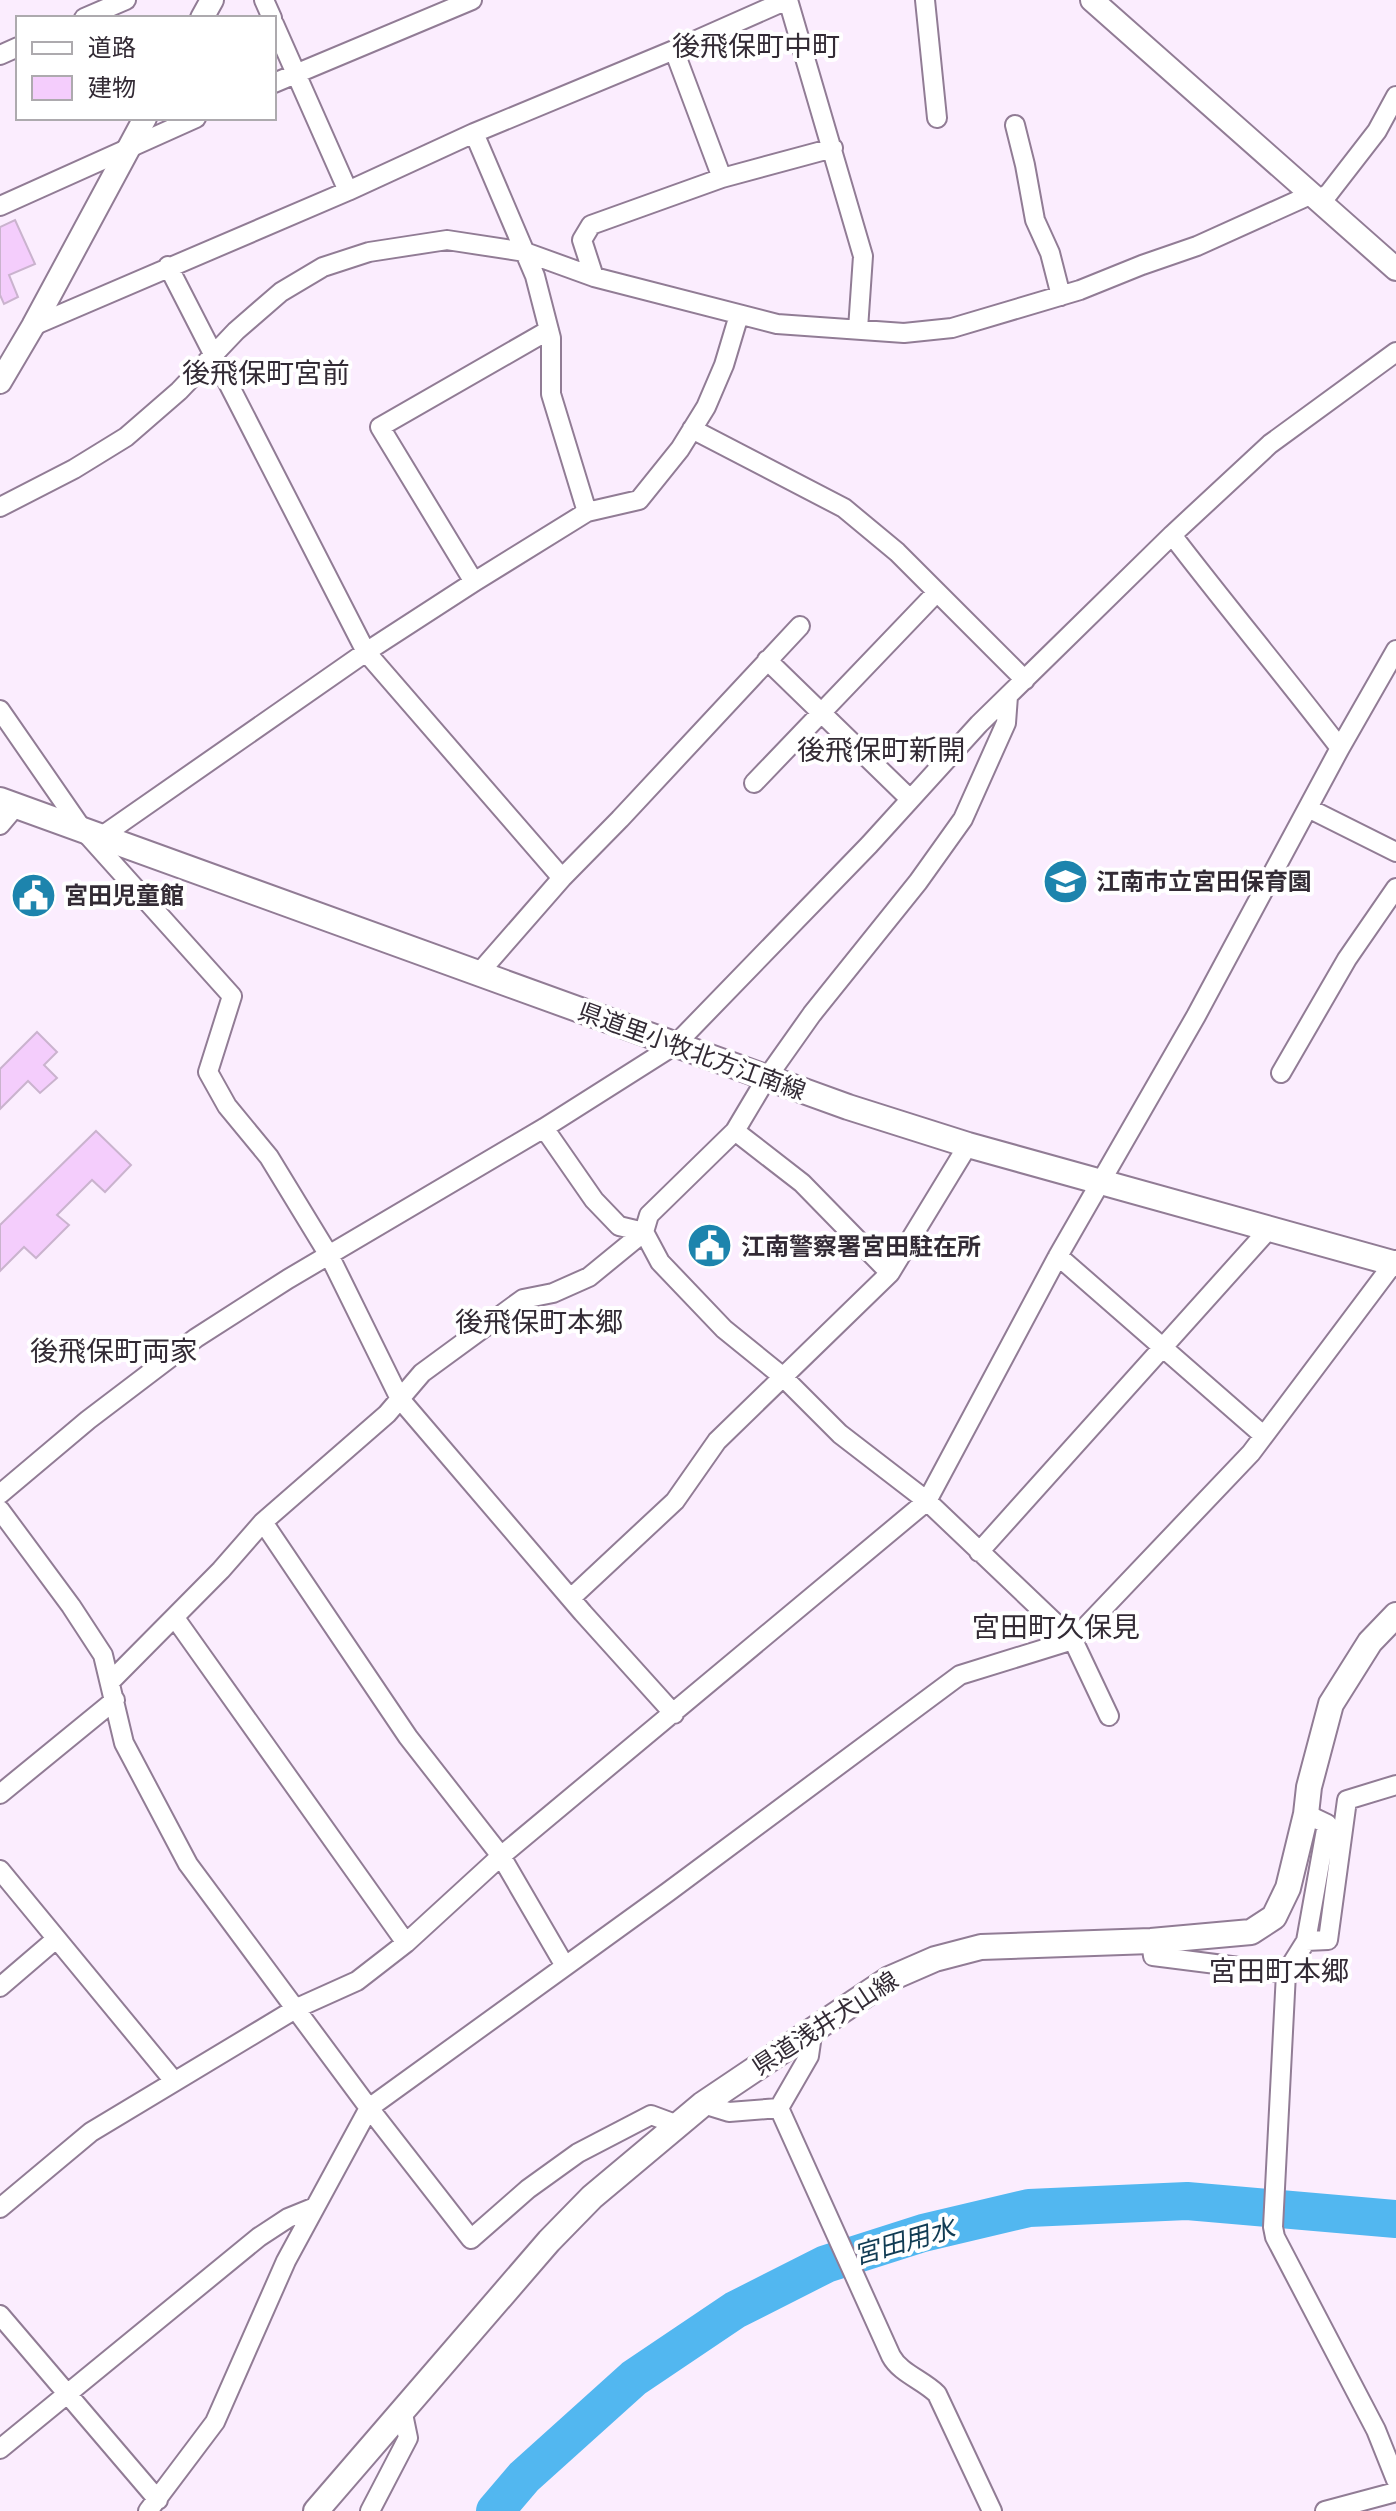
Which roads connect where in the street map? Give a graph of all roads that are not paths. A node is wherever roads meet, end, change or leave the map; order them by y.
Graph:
1 (126, 0) edge
2 (472, 0) edge
3 (788, 0) edge
4 (925, 0) edge
5 (1093, 0) edge
6 (89, 16) edge
7 (276, 29) edge
8 (674, 50) junction
9 (296, 74) junction
10 (276, 82) edge
11 (1396, 96) edge
12 (937, 118) dead end
13 (144, 120) edge
14 (192, 120) edge
15 (1015, 125) dead end
16 (474, 133) junction
17 (833, 148) junction
18 (127, 150) junction
19 (722, 178) junction
20 (348, 191) junction
21 (1314, 197) junction
22 (0, 206) edge
23 (525, 252) junction
24 (168, 266) junction
25 (1396, 269) edge
26 (594, 277) junction
27 (1061, 296) junction
28 (739, 315) junction
29 (33, 326) junction
30 (858, 329) junction
31 (549, 330) junction
32 (1396, 352) edge
33 (213, 356) junction
34 (0, 382) edge
35 (692, 429) junction
36 (0, 507) edge
37 (587, 512) junction
38 (1172, 535) junction
39 (474, 582) junction
40 (937, 592) junction
41 (800, 626) dead end
42 (1396, 650) edge
43 (366, 652) junction
44 (767, 660) junction
45 (1025, 680) junction
46 (1008, 696) junction
47 (0, 710) edge
48 (821, 712) junction
49 (1340, 748) junction
50 (754, 783) dead end
51 (910, 799) junction
52 (8, 803) edge
53 (1308, 808) junction
54 (0, 825) edge
55 (92, 833) junction
56 (1396, 852) edge
57 (562, 878) junction
58 (1396, 888) edge
59 (479, 973) junction
60 (675, 1045) junction
61 (1281, 1073) dead end
62 (766, 1079) junction
63 (544, 1128) junction
64 (735, 1131) junction
65 (968, 1145) junction
66 (1101, 1181) junction
67 (1270, 1228) junction
68 (644, 1232) junction
69 (1058, 1256) junction
70 (330, 1257) junction
71 (1395, 1263) edge
72 (890, 1273) junction
73 (1163, 1348) junction
74 (782, 1376) junction
75 (400, 1399) junction
76 (1263, 1435) junction
77 (0, 1494) edge
78 (927, 1501) junction
79 (0, 1510) edge
80 (263, 1522) junction
81 (979, 1552) junction
82 (571, 1598) junction
83 (1396, 1615) edge
84 (175, 1618) junction
85 (1073, 1640) junction
86 (113, 1691) junction
87 (674, 1714) junction
88 (1109, 1716) dead end
89 (1396, 1785) edge
90 (0, 1794) edge
91 (1306, 1814) junction
92 (501, 1856) junction
93 (0, 1870) edge
94 (56, 1939) junction
95 (1151, 1941) junction
96 (1306, 1941) junction
97 (406, 1943) junction
98 (565, 1966) junction
99 (1286, 1973) junction
100 (0, 1987) edge
101 (297, 2008) junction
102 (813, 2028) junction
103 (174, 2081) junction
104 (703, 2104) junction
105 (369, 2108) junction
106 (779, 2108) junction
107 (678, 2125) junction
108 (315, 2207) junction
109 (0, 2208) edge
110 (0, 2315) edge
111 (67, 2393) junction
112 (402, 2409) junction
113 (0, 2449) edge
114 (1396, 2480) edge
115 (1396, 2492) edge
116 (153, 2506) edge
117 (316, 2511) edge
118 (370, 2511) edge
119 (992, 2511) edge
120 (1325, 2511) edge

1 - 6 street
2 - 9 street
3 - 8 street
3 - 17 street
4 - 12 street
5 - 21 street
7 - 9 street
8 - 16 street
8 - 19 street
9 - 10 street
9 - 20 street
11 - 21 street
13 - 18 street
14 - 18 street
15 - 27 street
16 - 20 street
16 - 23 street
17 - 19 street
17 - 30 street
18 - 22 street
18 - 29 street
19 - 26 street
20 - 24 street
21 - 25 street
21 - 27 street
23 - 26 street
23 - 31 street
23 - 33 street
24 - 29 street
24 - 33 street
26 - 28 street
27 - 30 street
28 - 30 street
28 - 35 street
29 - 34 street
31 - 37 street
31 - 39 street
32 - 38 street
33 - 36 street
33 - 43 street
35 - 37 street
35 - 40 street
37 - 39 street
38 - 45 street
38 - 49 street
39 - 43 street
40 - 45 street
40 - 48 street
41 - 44 street
42 - 49 street
43 - 55 street
43 - 57 street
44 - 48 street
44 - 57 street
45 - 46 street
46 - 51 street
46 - 62 street
47 - 55 street
48 - 50 street
48 - 51 street
49 - 53 street
51 - 60 street
52 - 54 street
52 - 55 main road, 県道里小牧北方江南線
53 - 56 street
53 - 66 street
55 - 59 main road, 県道里小牧北方江南線
55 - 70 street
57 - 59 street
58 - 61 street
59 - 60 main road, 県道里小牧北方江南線
60 - 62 main road, 県道里小牧北方江南線
60 - 63 street
62 - 64 street
62 - 65 main road, 県道里小牧北方江南線
63 - 68 street
63 - 70 street
64 - 68 street
64 - 72 street
65 - 66 main road, 県道里小牧北方江南線
65 - 72 street
66 - 67 main road, 県道里小牧北方江南線
66 - 69 street
67 - 71 main road, 県道里小牧北方江南線
67 - 73 street
68 - 74 street
68 - 75 street
69 - 73 street
69 - 78 street
70 - 75 street
70 - 77 street
71 - 76 street
72 - 74 street
73 - 76 street
73 - 81 street
74 - 78 street
74 - 82 street
75 - 80 street
75 - 82 street
76 - 85 street
78 - 81 street
78 - 87 street
79 - 86 street
80 - 84 street
80 - 92 street
81 - 85 street
82 - 87 street
83 - 91 main road, 県道浅井犬山線
84 - 86 street
84 - 97 street
85 - 88 street
85 - 98 street
86 - 90 street
86 - 101 street
87 - 92 street
89 - 96 street
91 - 95 main road, 県道浅井犬山線
91 - 96 street
92 - 97 street
92 - 98 street
93 - 94 street
94 - 100 street
94 - 103 street
95 - 99 street
95 - 102 main road, 県道浅井犬山線
96 - 99 street
97 - 101 street
98 - 105 street
99 - 114 street
101 - 103 street
101 - 105 street
102 - 104 main road, 県道浅井犬山線
102 - 106 street
103 - 109 street
104 - 106 street
104 - 107 main road, 県道浅井犬山線
105 - 107 street
105 - 108 street
106 - 119 street
107 - 112 main road, 県道浅井犬山線
108 - 111 street
108 - 116 street
110 - 111 street
111 - 113 street
111 - 116 street
112 - 117 main road, 県道浅井犬山線
112 - 118 street
115 - 120 street

